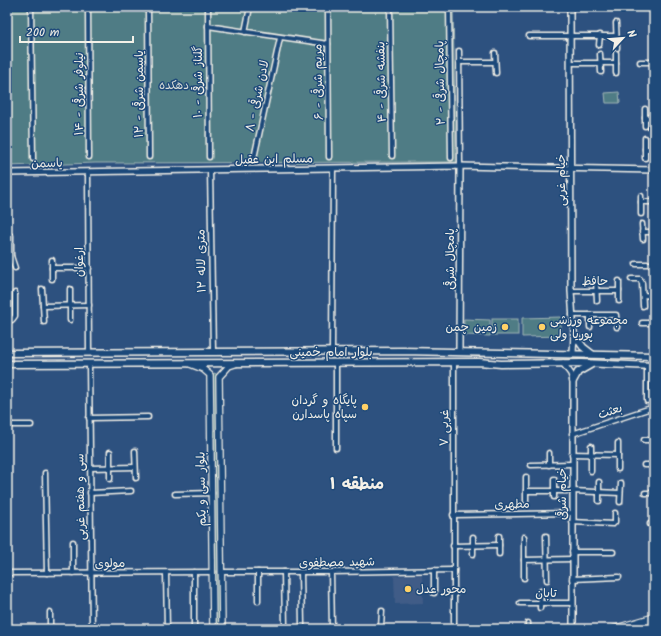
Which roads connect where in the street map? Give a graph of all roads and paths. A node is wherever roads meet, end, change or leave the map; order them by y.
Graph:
1 (31, 7) edge
2 (88, 7) edge
3 (148, 7) edge
4 (208, 7) edge
5 (250, 7) edge
6 (328, 7) edge
7 (390, 7) edge
8 (449, 7) edge
9 (570, 7) edge
10 (616, 23) dead end
11 (208, 26) junction
12 (245, 32) junction
13 (600, 35) junction
14 (529, 36) dead end
15 (571, 36) junction
16 (616, 36) junction
17 (280, 38) junction
18 (328, 44) junction
19 (600, 45) dead end
20 (617, 48) dead end
21 (459, 51) dead end
22 (495, 53) dead end
23 (616, 53) dead end
24 (600, 54) dead end
25 (459, 62) junction
26 (495, 62) junction
27 (640, 62) dead end
28 (654, 62) edge
29 (601, 63) junction
30 (571, 64) junction
31 (616, 64) junction
32 (601, 72) dead end
33 (496, 73) dead end
34 (616, 73) dead end
35 (645, 109) dead end
36 (654, 117) edge
37 (645, 118) junction
38 (645, 126) dead end
39 (645, 138) dead end
40 (645, 149) junction
41 (654, 149) edge
42 (392, 156) dead end
43 (89, 157) dead end
44 (149, 157) dead end
45 (209, 157) dead end
46 (329, 157) dead end
47 (254, 158) dead end
48 (451, 158) dead end
49 (645, 158) dead end
50 (33, 159) dead end
51 (460, 166) junction
52 (332, 168) junction
53 (570, 168) junction
54 (210, 170) junction
55 (654, 170) edge
56 (88, 172) junction
57 (7, 173) edge
58 (8, 196) dead end
59 (641, 196) dead end
60 (641, 202) junction
61 (654, 202) edge
62 (7, 212) edge
63 (641, 214) dead end
64 (8, 222) edge
65 (642, 224) dead end
66 (642, 232) junction
67 (654, 232) edge
68 (10, 236) dead end
69 (643, 240) dead end
70 (9, 256) edge
71 (52, 260) dead end
72 (636, 264) dead end
73 (654, 264) edge
74 (15, 268) dead end
75 (52, 268) junction
76 (89, 268) junction
77 (52, 279) dead end
78 (631, 279) dead end
79 (596, 281) dead end
80 (619, 281) dead end
81 (42, 289) dead end
82 (70, 289) dead end
83 (572, 291) junction
84 (596, 291) junction
85 (619, 291) junction
86 (15, 293) dead end
87 (643, 295) junction
88 (654, 296) edge
89 (597, 300) dead end
90 (619, 301) dead end
91 (89, 305) junction
92 (43, 306) junction
93 (70, 306) junction
94 (643, 306) dead end
95 (572, 315) junction
96 (590, 315) junction
97 (7, 320) edge
98 (70, 320) dead end
99 (44, 322) dead end
100 (642, 323) dead end
101 (654, 323) edge
102 (590, 327) dead end
103 (617, 327) dead end
104 (574, 334) junction
105 (148, 351) junction
106 (161, 351) junction
107 (213, 351) junction
108 (332, 351) junction
109 (89, 352) junction
110 (459, 352) junction
111 (502, 352) junction
112 (7, 353) edge
113 (573, 353) junction
114 (592, 354) junction
115 (636, 356) junction
116 (654, 356) edge
117 (454, 362) junction
118 (563, 362) junction
119 (148, 363) junction
120 (160, 363) junction
121 (188, 363) junction
122 (238, 363) junction
123 (336, 363) junction
124 (7, 364) edge
125 (89, 364) junction
126 (501, 364) junction
127 (593, 364) junction
128 (637, 366) junction
129 (647, 366) junction
130 (654, 366) edge
131 (210, 375) junction
132 (219, 377) junction
133 (573, 381) junction
134 (647, 402) dead end
135 (654, 408) edge
136 (148, 417) dead end
137 (89, 418) junction
138 (7, 425) edge
139 (31, 425) dead end
140 (571, 434) junction
141 (644, 440) dead end
142 (654, 440) edge
143 (618, 443) dead end
144 (592, 446) dead end
145 (336, 448) dead end
146 (110, 452) dead end
147 (135, 452) dead end
148 (549, 453) dead end
149 (572, 454) junction
150 (592, 454) junction
151 (618, 455) junction
152 (572, 464) junction
153 (532, 465) dead end
154 (549, 465) junction
155 (644, 465) dead end
156 (654, 465) edge
157 (110, 467) junction
158 (135, 467) junction
159 (90, 468) junction
160 (618, 469) dead end
161 (591, 471) dead end
162 (45, 473) dead end
163 (526, 477) dead end
164 (136, 478) dead end
165 (110, 479) dead end
166 (554, 479) dead end
167 (599, 482) dead end
168 (621, 483) dead end
169 (131, 491) dead end
170 (526, 491) junction
171 (554, 491) junction
172 (572, 491) junction
173 (599, 492) junction
174 (90, 493) junction
175 (212, 493) junction
176 (620, 493) junction
177 (645, 493) dead end
178 (654, 493) edge
179 (175, 494) dead end
180 (554, 497) dead end
181 (526, 501) dead end
182 (599, 501) dead end
183 (620, 502) dead end
184 (572, 513) junction
185 (615, 513) dead end
186 (453, 515) junction
187 (572, 522) junction
188 (499, 536) dead end
189 (546, 536) dead end
190 (473, 537) dead end
191 (524, 537) dead end
192 (73, 542) dead end
193 (499, 545) junction
194 (454, 546) junction
195 (473, 546) junction
196 (572, 552) junction
197 (613, 552) dead end
198 (473, 554) dead end
199 (499, 554) dead end
200 (547, 559) junction
201 (572, 559) junction
202 (524, 560) junction
203 (434, 570) junction
204 (454, 570) junction
205 (47, 572) junction
206 (194, 572) junction
207 (213, 572) junction
208 (221, 572) junction
209 (258, 572) junction
210 (284, 572) junction
211 (301, 572) junction
212 (331, 572) junction
213 (7, 573) edge
214 (73, 573) junction
215 (91, 573) junction
216 (166, 573) junction
217 (524, 578) dead end
218 (572, 578) junction
219 (619, 578) dead end
220 (547, 580) dead end
221 (541, 591) dead end
222 (434, 593) dead end
223 (258, 601) dead end
224 (520, 603) dead end
225 (540, 603) junction
226 (572, 603) junction
227 (540, 608) dead end
228 (382, 611) dead end
229 (50, 612) dead end
230 (654, 618) edge
231 (654, 622) edge
232 (528, 623) dead end
233 (302, 625) dead end
234 (285, 626) dead end
235 (50, 629) edge
236 (92, 629) edge
237 (167, 629) edge
238 (194, 629) edge
239 (213, 629) edge
240 (222, 629) edge
241 (332, 629) edge
242 (376, 629) edge
243 (454, 629) edge
244 (528, 629) edge
245 (573, 629) edge
246 (613, 629) edge
247 (632, 629) edge

1 - 50 street
2 - 43 street, نیلوفر شرقی - ۱۴
3 - 44 street, یاسمن شرقی - ۱۲
4 - 11 street, گلناز شرقی - ۱۰
5 - 12 street
6 - 18 street, مریم شرقی - ۶
7 - 42 street, بنفشه شرقی - ۴
8 - 48 street, پامچال شرقی - ۲
9 - 15 street, خیام غربی
10 - 16 street
11 - 12 street
11 - 45 street, گلناز شرقی - ۱۰
12 - 17 street
13 - 15 street
13 - 16 street
13 - 19 street
14 - 15 street
15 - 30 street, خیام غربی
16 - 20 street
17 - 18 street
17 - 47 street, لادن شرقی - ۸
18 - 46 street, مریم شرقی - ۶
21 - 25 street
22 - 26 street
23 - 31 street
24 - 29 street
25 - 26 street
25 - 51 street
26 - 33 street
27 - 28 street
29 - 30 street
29 - 31 street
29 - 32 street
30 - 53 street, خیام غربی
31 - 34 street
35 - 37 street
36 - 37 street
37 - 38 street
39 - 40 street
40 - 41 street
40 - 49 street
51 - 52 street, مسلم ابن عقیل
51 - 53 street, مسلم ابن عقیل
51 - 110 street, پامچال شرقی
52 - 54 street, مسلم ابن عقیل
52 - 108 street
53 - 55 street, مسلم ابن عقیل
53 - 83 street, خیام غربی
54 - 56 street, مسلم ابن عقیل
54 - 107 street, ۱۲ متری لاله
56 - 57 street, یاسمن
56 - 76 street, ارغوان
58 - 62 street
59 - 60 street
60 - 61 street
60 - 63 street
62 - 64 street
65 - 66 street
66 - 67 street
66 - 69 street
68 - 70 street
70 - 74 street
71 - 75 street
72 - 73 street
75 - 76 street
75 - 77 street
76 - 91 street, ارغوان
78 - 87 street
79 - 84 street
80 - 85 street
81 - 92 street
82 - 93 street
83 - 84 street, حافظ
83 - 95 street, خیام غربی
84 - 85 street, حافظ
84 - 89 street
85 - 90 street
86 - 97 street
87 - 88 street
87 - 94 street
91 - 93 street
91 - 109 street, ارغوان
92 - 93 street
92 - 99 street
93 - 98 street
95 - 96 street
95 - 104 street, خیام غربی
96 - 102 street
96 - 103 street
100 - 101 street
104 - 113 street, خیام غربی
104 - 114 main road
105 - 106 main road, بلوار امام خمینی
105 - 109 main road, بلوار امام خمینی
105 - 119 main road
106 - 107 main road, بلوار امام خمینی
106 - 120 main road
107 - 108 main road, بلوار امام خمینی
108 - 110 main road, بلوار امام خمینی
109 - 112 main road, بلوار امام خمینی
110 - 111 main road, بلوار امام خمینی
111 - 113 main road, بلوار امام خمینی
111 - 126 main road
113 - 114 main road, بلوار امام خمینی
114 - 115 main road, بلوار امام خمینی
115 - 116 main road, بلوار امام خمینی
115 - 128 main road
117 - 123 main road, بلوار امام خمینی
117 - 126 main road, بلوار امام خمینی
117 - 186 street, ۷ غربی
118 - 126 main road, بلوار امام خمینی
118 - 127 main road, بلوار امام خمینی
118 - 133 street, خیام شرقی
119 - 120 main road, بلوار امام خمینی
119 - 125 main road, بلوار امام خمینی
120 - 121 main road, بلوار امام خمینی
121 - 122 main road, بلوار امام خمینی
121 - 131 main road
122 - 123 main road, بلوار امام خمینی
122 - 132 main road
123 - 145 street
124 - 125 main road, بلوار امام خمینی
125 - 137 street, سی و هفتم غربی
127 - 128 main road, بلوار امام خمینی
127 - 133 main road
128 - 129 main road, بلوار امام خمینی
129 - 130 main road, بلوار امام خمینی
129 - 134 street
131 - 132 main road
131 - 175 main road, بلوار سی و یکم
132 - 208 main road, بلوار سی و یکم
133 - 140 street, خیام شرقی
135 - 140 street, بعثت
136 - 137 street
137 - 159 street, سی و هفتم غربی
138 - 139 street
140 - 149 street, خیام شرقی
141 - 142 street
143 - 151 street
144 - 150 street
146 - 157 street
147 - 158 street
148 - 154 street
149 - 150 street
149 - 152 street, خیام شرقی
150 - 151 street
150 - 161 street
151 - 160 street
152 - 154 street
152 - 172 street, خیام شرقی
153 - 154 street
155 - 156 street
157 - 158 street
157 - 159 street
157 - 165 street
158 - 164 street
159 - 174 street, سی و هفتم غربی
162 - 205 street
163 - 170 street
166 - 171 street
167 - 173 street
168 - 176 street
169 - 174 street
170 - 171 street
170 - 181 street
171 - 172 street
171 - 180 street
172 - 173 street
172 - 184 street, خیام شرقی
173 - 176 street
173 - 182 street
174 - 215 street, سی و هفتم غربی
175 - 179 street
175 - 207 main road, بلوار سی و یکم
176 - 183 street
177 - 178 street
184 - 186 street, مطهری
184 - 187 street, خیام شرقی
185 - 187 street
186 - 194 street
187 - 196 street, خیام شرقی
188 - 193 street
189 - 200 street
190 - 195 street
191 - 202 street
192 - 214 street
193 - 195 street
193 - 199 street
194 - 195 street
194 - 204 street
195 - 198 street
196 - 197 street
196 - 201 street, خیام شرقی
200 - 201 street
200 - 202 street
200 - 220 street
201 - 218 street, خیام شرقی
202 - 217 street
203 - 204 street, شهید مصطفوی
203 - 212 street, شهید مصطفوی
203 - 222 street
204 - 243 street
205 - 213 street, مولوی
205 - 214 street, مولوی
206 - 207 street, مولوی
206 - 216 street, مولوی
206 - 238 street
207 - 239 main road, بلوار سی و یکم
208 - 209 street, شهید مصطفوی
208 - 240 main road, بلوار سی و یکم
209 - 210 street, شهید مصطفوی
209 - 223 street
210 - 211 street, شهید مصطفوی
210 - 234 street
211 - 212 street, شهید مصطفوی
211 - 233 street
212 - 241 street
214 - 215 street, مولوی
215 - 216 street, مولوی
215 - 236 street, سی و هفتم غربی
216 - 237 street
218 - 219 street
218 - 226 street, خیام شرقی
221 - 225 street
224 - 225 street, تابان
225 - 226 street, تابان
225 - 227 street
226 - 245 street, خیام شرقی
228 - 242 street
229 - 235 street
230 - 246 main road
231 - 247 main road
232 - 244 street

